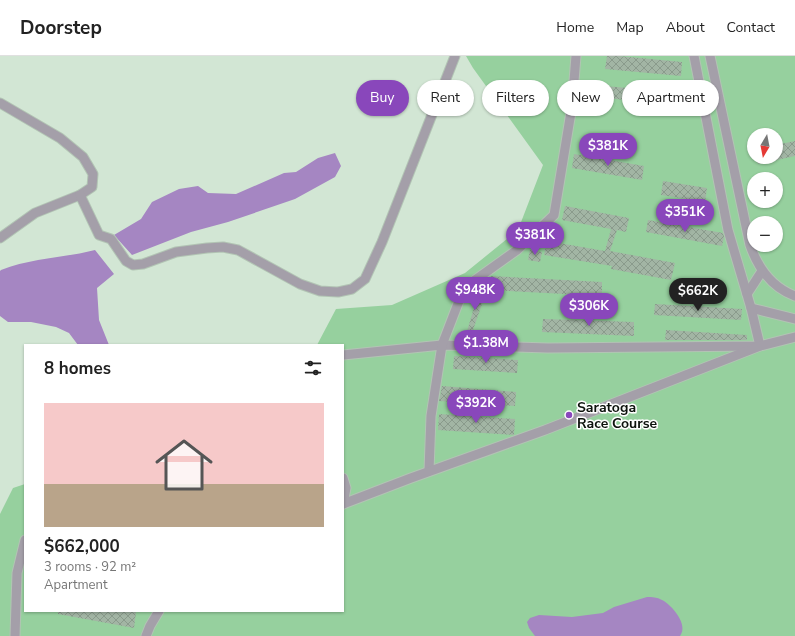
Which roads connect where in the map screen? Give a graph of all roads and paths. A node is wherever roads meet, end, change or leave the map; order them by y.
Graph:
1 (455, 56) edge
2 (576, 56) edge
3 (694, 56) edge
4 (710, 56) edge
5 (0, 103) edge
6 (80, 195) junction
7 (0, 238) edge
8 (762, 271) junction
9 (747, 294) junction
10 (795, 296) edge
11 (752, 308) junction
12 (795, 319) edge
13 (795, 337) edge
14 (442, 345) junction
15 (760, 346) junction
16 (344, 355) edge
17 (429, 471) junction
18 (344, 481) edge
19 (344, 499) edge
20 (344, 504) edge
21 (24, 544) edge
22 (158, 612) edge
23 (15, 636) edge
24 (146, 636) edge

1 - 6 lane
2 - 14 lane
3 - 9 lane
4 - 8 lane
5 - 6 lane
6 - 7 lane
8 - 9 lane
8 - 10 lane
9 - 11 lane
11 - 12 lane
11 - 15 lane
13 - 15 lane
14 - 15 lane
14 - 16 lane
14 - 17 lane
15 - 17 lane
17 - 20 lane
18 - 19 lane
21 - 23 lane
22 - 24 lane

